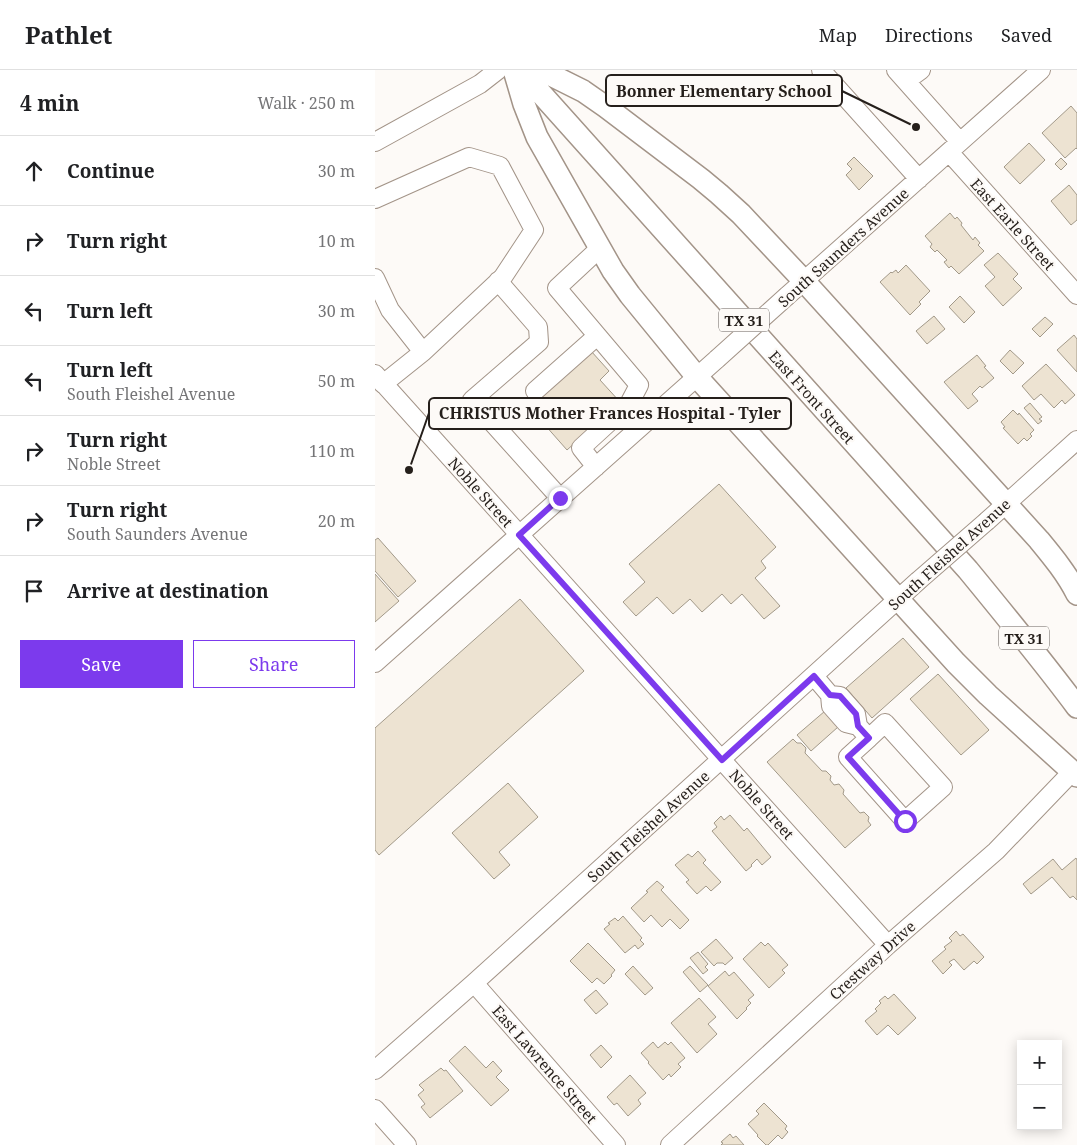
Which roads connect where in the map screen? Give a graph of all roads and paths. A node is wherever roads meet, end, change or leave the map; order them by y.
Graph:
1 (498, 70) edge
2 (514, 70) edge
3 (520, 70) edge
4 (537, 70) edge
5 (821, 70) edge
6 (921, 70) edge
7 (1041, 70) edge
8 (901, 76) edge
9 (375, 142) edge
10 (955, 147) junction
11 (919, 179) junction
12 (375, 199) edge
13 (600, 248) junction
14 (375, 278) edge
15 (498, 281) junction
16 (804, 281) junction
17 (1077, 295) edge
18 (597, 336) junction
19 (423, 352) junction
20 (697, 377) junction
21 (378, 378) edge
22 (535, 391) dead end
23 (629, 404) junction
24 (645, 423) junction
25 (1077, 440) edge
26 (596, 467) junction
27 (560, 498) junction
28 (1006, 504) junction
29 (519, 535) junction
30 (1077, 594) edge
31 (898, 600) junction
32 (375, 663) edge
33 (814, 676) junction
34 (1077, 707) edge
35 (863, 732) junction
36 (722, 760) junction
37 (1074, 774) edge
38 (888, 945) junction
39 (474, 983) junction
40 (375, 1070) edge
41 (375, 1109) edge
42 (407, 1145) edge
43 (616, 1145) edge
44 (670, 1145) edge

1 - 9 street
2 - 13 main road
3 - 34 main road, East Front Street / TX 31
4 - 16 main road
5 - 11 street
6 - 8 street
7 - 10 street, South Saunders Avenue
8 - 10 street, East Earle Street
10 - 11 street, South Saunders Avenue
10 - 17 street, East Earle Street
11 - 16 street, South Saunders Avenue
12 - 15 street
13 - 18 street
13 - 20 main road
14 - 19 street
15 - 19 street
15 - 27 street
16 - 20 street, South Saunders Avenue, bridge
16 - 28 main road
18 - 22 street
18 - 23 street
19 - 21 street
20 - 24 street, South Saunders Avenue
20 - 31 main road
21 - 29 street, Noble Street
23 - 24 street
23 - 26 street
24 - 26 street, South Saunders Avenue
25 - 28 street, South Fleishel Avenue
26 - 27 street, South Saunders Avenue
27 - 29 street, South Saunders Avenue
28 - 30 main road
28 - 31 street, South Fleishel Avenue, bridge
29 - 32 street, South Saunders Avenue
29 - 36 street, Noble Street
31 - 33 street, South Fleishel Avenue
31 - 37 main road
33 - 35 street
33 - 36 street, South Fleishel Avenue
35 - 35 street
36 - 38 street, Noble Street
36 - 39 street, South Fleishel Avenue
37 - 38 street, Crestway Drive
38 - 44 street, Crestway Drive
39 - 40 street, South Fleishel Avenue
39 - 43 street, East Lawrence Street
41 - 42 street

